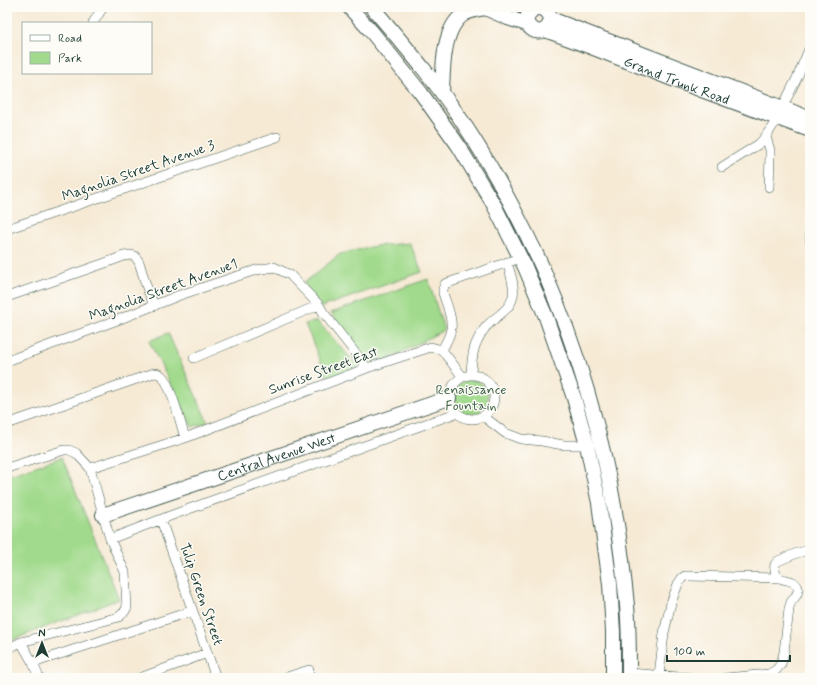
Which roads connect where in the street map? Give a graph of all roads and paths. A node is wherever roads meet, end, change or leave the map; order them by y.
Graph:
1 (103, 7) edge
2 (349, 7) edge
3 (372, 7) edge
4 (484, 7) edge
5 (532, 8) edge
6 (550, 18) edge
7 (94, 22) edge
8 (527, 24) junction
9 (810, 47) edge
10 (442, 93) junction
11 (780, 113) junction
12 (810, 119) edge
13 (810, 130) edge
14 (277, 137) dead end
15 (766, 137) junction
16 (722, 167) dead end
17 (769, 187) dead end
18 (7, 229) edge
19 (810, 231) edge
20 (810, 240) edge
21 (514, 260) junction
22 (7, 297) edge
23 (319, 305) junction
24 (154, 306) junction
25 (442, 350) junction
26 (194, 358) dead end
27 (7, 361) edge
28 (367, 368) junction
29 (466, 375) junction
30 (449, 398) junction
31 (456, 413) junction
32 (483, 416) junction
33 (7, 424) edge
34 (185, 438) junction
35 (587, 446) junction
36 (7, 468) edge
37 (90, 468) junction
38 (103, 515) junction
39 (161, 520) junction
40 (110, 539) junction
41 (810, 550) edge
42 (778, 578) junction
43 (192, 611) junction
44 (20, 642) junction
45 (7, 649) edge
46 (207, 653) junction
47 (33, 663) junction
48 (309, 670) dead end
49 (629, 675) edge
50 (659, 675) junction
51 (39, 678) edge
52 (140, 678) edge
53 (216, 678) edge
54 (284, 678) edge
55 (613, 678) edge
56 (692, 678) edge
57 (726, 678) edge

1 - 7 street
2 - 21 main road
3 - 10 main road
4 - 8 main road
4 - 10 main road
5 - 6 main road
5 - 8 main road
6 - 8 main road
6 - 11 main road, Grand Trunk Road
9 - 11 street
10 - 49 main road
11 - 12 main road, Grand Trunk Road
11 - 13 main road, Grand Trunk Road
11 - 15 street
14 - 18 street, Magnolia Street Avenue 3
15 - 16 street
15 - 17 street
19 - 20 street
21 - 25 street
21 - 29 street
21 - 35 main road
22 - 24 street
23 - 24 street, Magnolia Street Avenue1
23 - 26 street
23 - 28 street, Magnolia Street Avenue1
24 - 27 street, Magnolia Street Avenue1
25 - 28 street, Sunrise Street East
25 - 29 street
28 - 34 street, Sunrise Street East
29 - 30 street
29 - 32 street
30 - 31 street
30 - 38 main road, Central Avenue West
31 - 32 street
31 - 39 street
32 - 35 street
33 - 34 street
34 - 37 street, Sunrise Street East
35 - 55 main road
36 - 37 street
37 - 38 street
38 - 40 street
39 - 40 street
39 - 43 street, Tulip Green Street
40 - 44 street
41 - 42 street
42 - 50 street
42 - 57 street
43 - 46 street, Tulip Green Street
43 - 47 street
44 - 45 street
44 - 47 street
46 - 52 street
46 - 53 street, Tulip Green Street
47 - 51 street
48 - 54 street
49 - 50 street
50 - 56 street

